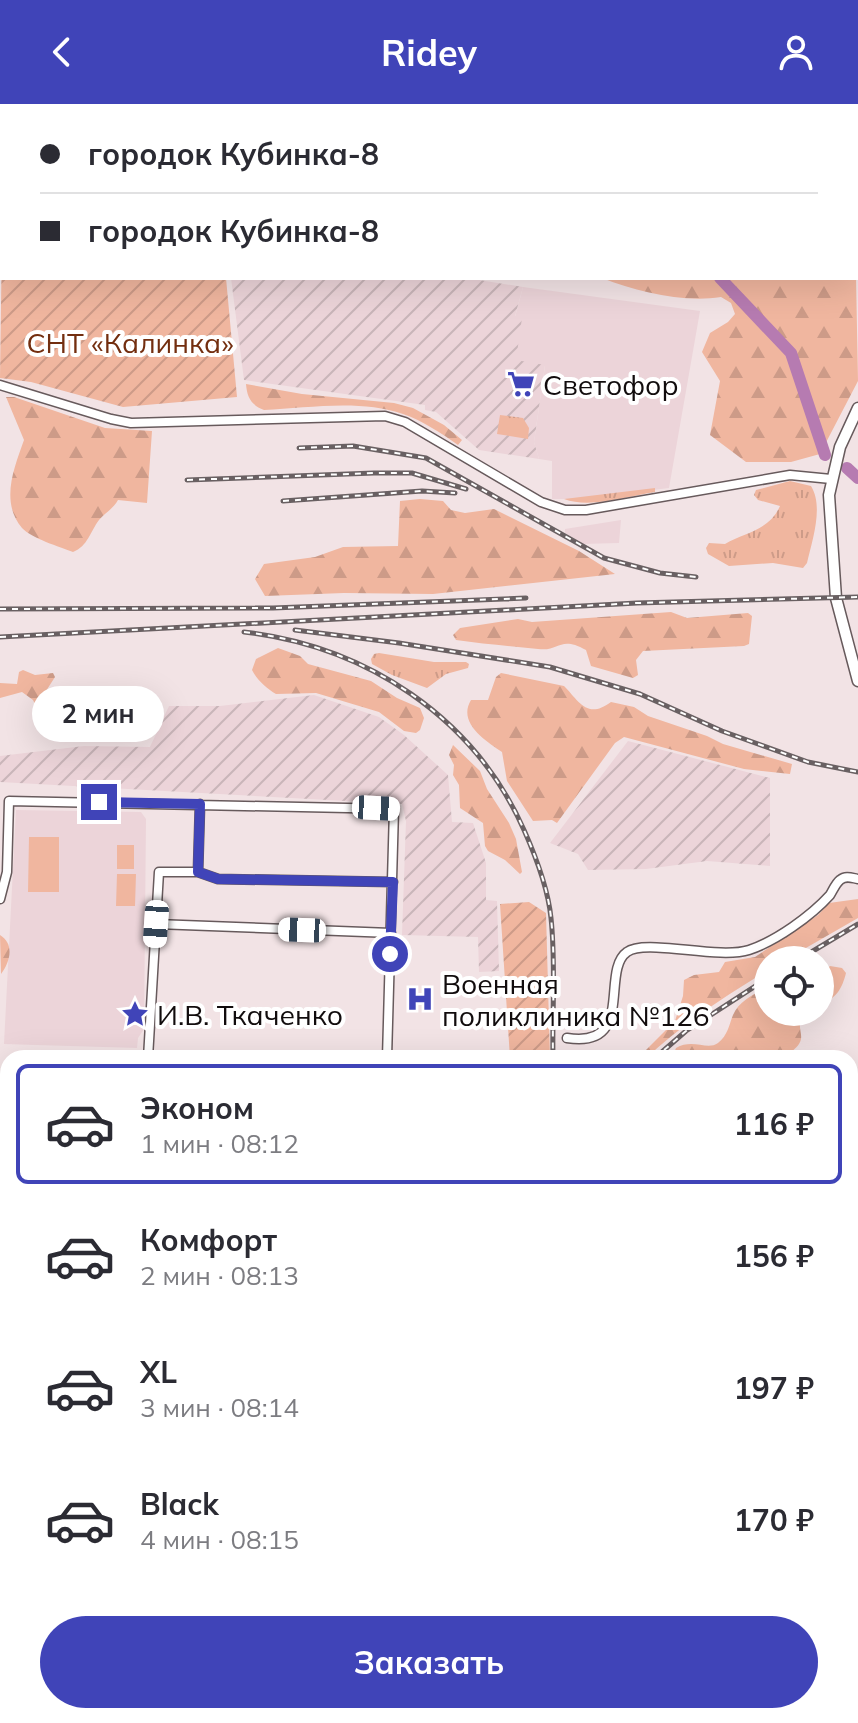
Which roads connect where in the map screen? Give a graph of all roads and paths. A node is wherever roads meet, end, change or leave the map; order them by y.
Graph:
1 (0, 385) edge
2 (858, 408) edge
3 (831, 479) junction
4 (858, 681) edge
5 (200, 804) junction
6 (198, 872) junction
7 (858, 879) edge
8 (393, 882) junction
9 (0, 899) edge
10 (156, 924) junction
11 (391, 933) junction
12 (567, 1038) dead end
13 (148, 1050) edge
14 (387, 1050) edge

1 - 3 street
2 - 3 main road
3 - 4 main road
5 - 6 street
5 - 8 street
5 - 9 street
6 - 8 street
6 - 10 street
7 - 12 street
8 - 11 street
10 - 11 street
10 - 13 street
11 - 14 street

